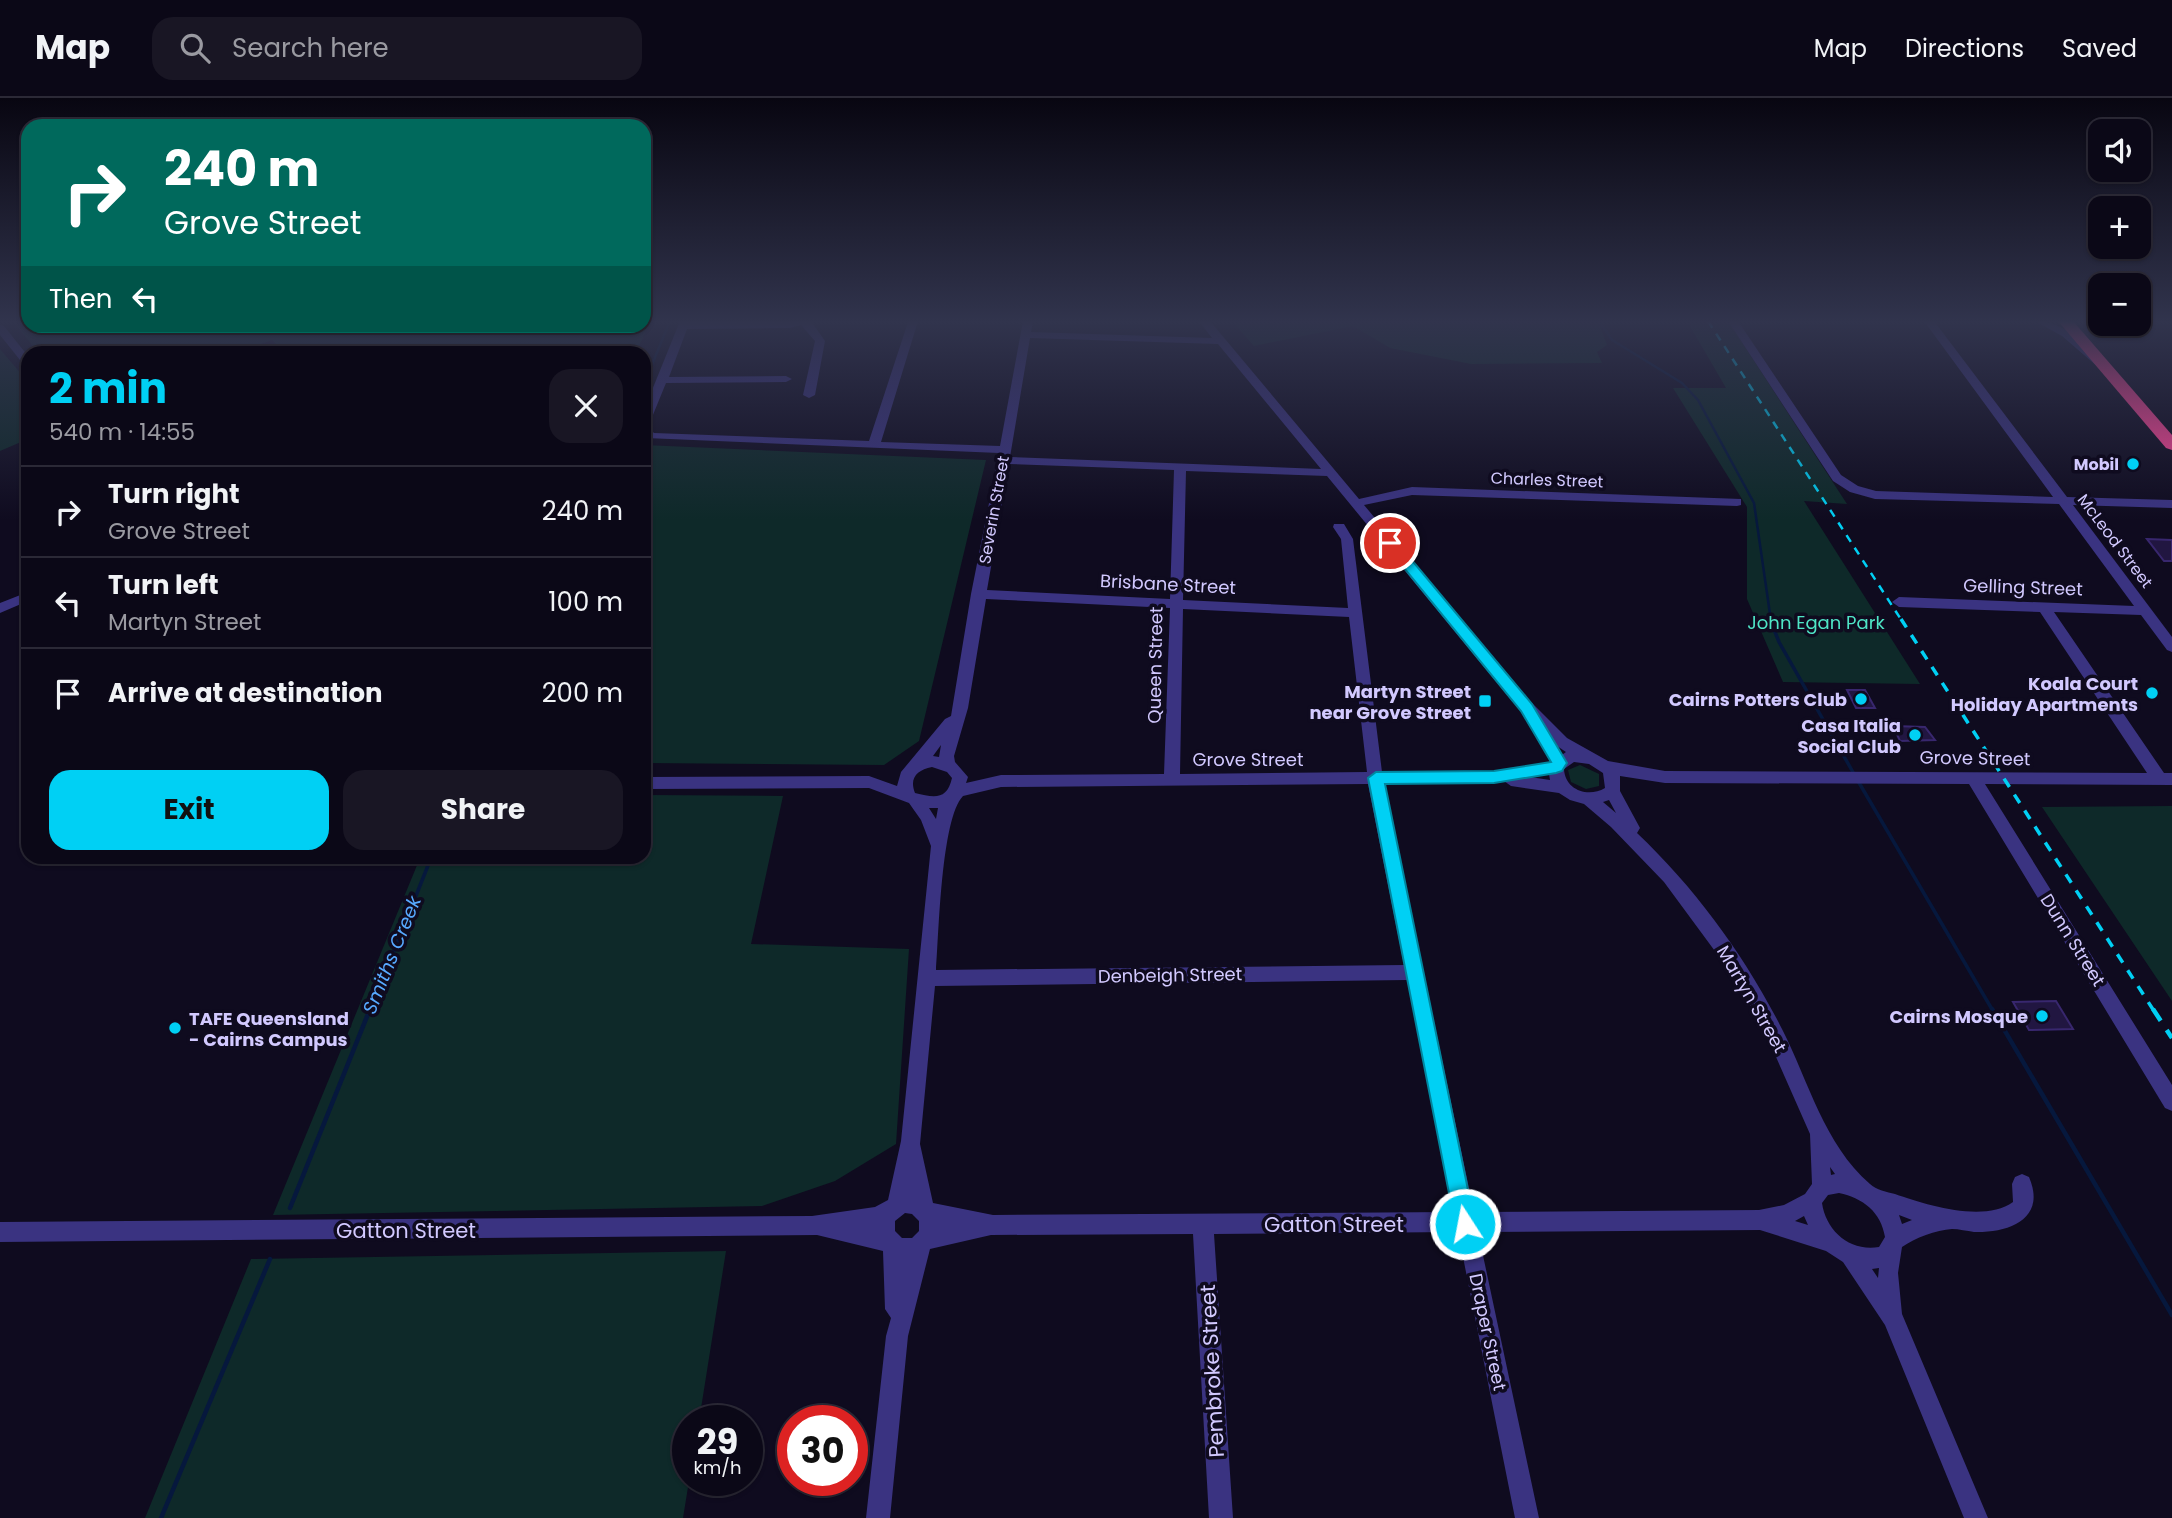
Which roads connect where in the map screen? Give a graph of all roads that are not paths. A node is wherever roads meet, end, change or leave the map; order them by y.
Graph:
1 (660, 387) edge
2 (811, 387) edge
3 (892, 387) edge
4 (1016, 387) edge
5 (1260, 387) edge
6 (1777, 387) edge
7 (1979, 387) edge
8 (2122, 387) edge
9 (2138, 387) edge
10 (809, 395) dead end
11 (651, 411) edge
12 (2172, 426) edge
13 (651, 433) edge
14 (874, 445) junction
15 (2172, 445) edge
16 (1004, 455) junction
17 (1180, 469) junction
18 (1331, 473) junction
19 (2063, 500) junction
20 (1737, 502) dead end
21 (1357, 503) junction
22 (2172, 504) edge
23 (1339, 527) dead end
24 (978, 594) junction
25 (21, 599) edge
26 (1899, 602) dead end
27 (1176, 603) junction
28 (0, 608) edge
29 (2044, 608) junction
30 (2145, 611) junction
31 (1356, 613) junction
32 (2172, 647) edge
33 (961, 699) junction
34 (1527, 707) junction
35 (1585, 756) junction
36 (1558, 765) junction
37 (1604, 765) junction
38 (950, 766) junction
39 (914, 767) junction
40 (1494, 777) junction
41 (1665, 777) junction
42 (1376, 778) junction
43 (1973, 778) junction
44 (2168, 778) edge
45 (1172, 779) junction
46 (1001, 781) junction
47 (869, 782) junction
48 (651, 783) edge
49 (1564, 788) junction
50 (1613, 789) junction
51 (954, 794) junction
52 (912, 799) junction
53 (1589, 799) junction
54 (1639, 843) junction
55 (939, 846) junction
56 (1413, 972) junction
57 (927, 978) junction
58 (2172, 1102) edge
59 (1817, 1135) junction
60 (911, 1141) junction
61 (2022, 1184) dead end
62 (1866, 1191) junction
63 (1817, 1194) junction
64 (895, 1209) junction
65 (925, 1211) junction
66 (1951, 1219) junction
67 (1759, 1220) junction
68 (1465, 1224) junction
69 (993, 1225) junction
70 (1203, 1225) junction
71 (812, 1226) junction
72 (0, 1232) edge
73 (923, 1241) junction
74 (1831, 1243) junction
75 (892, 1244) junction
76 (1894, 1244) junction
77 (1851, 1256) junction
78 (1893, 1318) junction
79 (897, 1336) junction
80 (878, 1518) edge
81 (1221, 1518) edge
82 (1527, 1518) edge
83 (1976, 1518) edge

1 - 11 street
2 - 10 street
3 - 14 street
4 - 16 street, Severin Street
5 - 18 street
6 - 19 street
7 - 19 street, McLeod Street
8 - 15 highway
9 - 12 highway
13 - 14 street
14 - 16 street
16 - 17 street
16 - 24 street, Severin Street
17 - 18 street
17 - 27 street, Queen Street
18 - 21 street
19 - 22 street
19 - 30 street, McLeod Street
20 - 21 street, Charles Street
21 - 34 street
23 - 31 street, Draper Street
24 - 27 street, Brisbane Street
24 - 33 street, Severin Street
25 - 28 street
26 - 29 street, Gelling Street
27 - 31 street, Brisbane Street
27 - 45 street, Queen Street
29 - 30 street, Gelling Street
29 - 44 street
30 - 32 street, McLeod Street
31 - 42 street, Draper Street
33 - 38 street, Severin Street
33 - 39 street, Severin Street
34 - 35 street
34 - 36 street
35 - 36 street
35 - 37 street
36 - 40 street, Grove Street
36 - 49 street
37 - 41 street, Grove Street
37 - 50 street
38 - 39 street
38 - 46 street, Grove Street
38 - 51 street
39 - 47 street
39 - 52 street
40 - 42 street, Grove Street
40 - 49 street, Grove Street
41 - 43 street, Grove Street
41 - 50 street, Grove Street
42 - 45 street, Grove Street
42 - 56 street, Draper Street
43 - 44 street, Grove Street
43 - 58 street, Dunn Street
45 - 46 street, Grove Street
46 - 51 street, Grove Street
47 - 48 street
47 - 52 street
49 - 53 street
50 - 53 street
50 - 54 street, Martyn Street
51 - 52 street
51 - 55 street
52 - 55 street
53 - 54 street, Martyn Street
54 - 59 street, Martyn Street
55 - 57 street
56 - 57 street, Denbeigh Street
56 - 68 street, Draper Street
57 - 60 street
59 - 62 street, Martyn Street
59 - 63 street, Martyn Street
60 - 64 street
60 - 65 street
61 - 66 street
62 - 63 street
62 - 66 street
62 - 76 street
63 - 67 street, Gatton Street
63 - 74 street
64 - 65 street
64 - 71 street, Gatton Street
64 - 75 street
65 - 69 street, Gatton Street
65 - 73 street
66 - 76 street
67 - 68 street, Gatton Street
67 - 74 street, Gatton Street
68 - 70 street, Gatton Street
68 - 82 street, Draper Street
69 - 70 street, Gatton Street
69 - 73 street, Gatton Street
70 - 81 street, Pembroke Street
71 - 72 street, Gatton Street
71 - 75 street, Gatton Street
73 - 75 street
73 - 79 street
74 - 77 street
75 - 79 street
76 - 77 street
76 - 78 street
77 - 78 street
78 - 83 street
79 - 80 street

